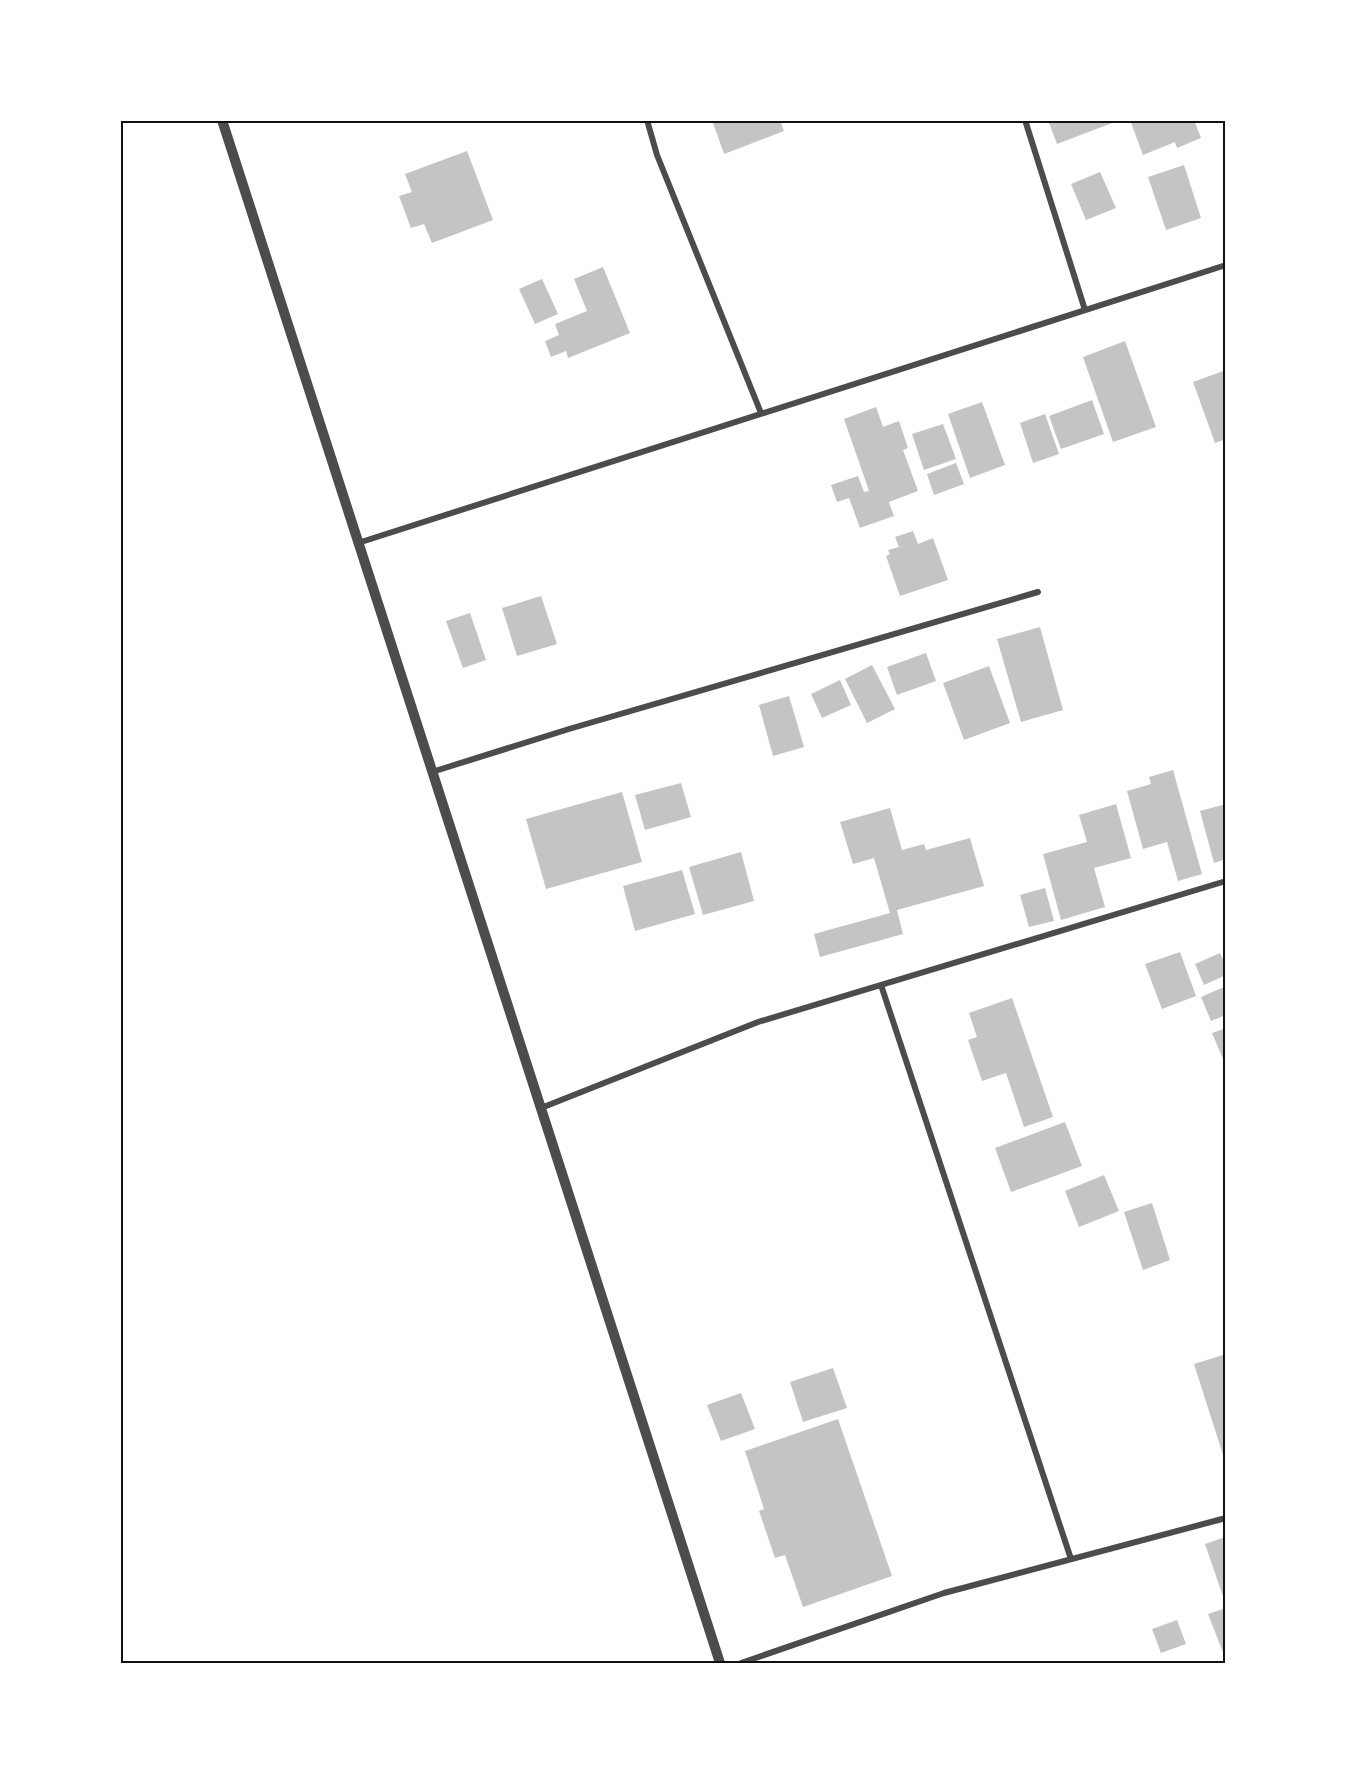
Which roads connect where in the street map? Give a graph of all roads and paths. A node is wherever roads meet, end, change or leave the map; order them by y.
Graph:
1 (222, 120) edge
2 (646, 120) edge
3 (1025, 120) edge
4 (1226, 265) edge
5 (1085, 310) junction
6 (761, 413) junction
7 (358, 543) junction
8 (1038, 592) dead end
9 (432, 772) junction
10 (1226, 881) edge
11 (882, 985) junction
12 (541, 1108) junction
13 (1226, 1518) edge
14 (1071, 1560) junction
15 (720, 1663) edge
16 (741, 1663) edge

1 - 7 street
2 - 6 street
3 - 5 street
4 - 5 street
5 - 6 street
6 - 7 street
7 - 9 street
8 - 9 street
9 - 12 street
10 - 11 street
11 - 12 street
11 - 14 street
12 - 15 street
13 - 14 street
14 - 16 street

